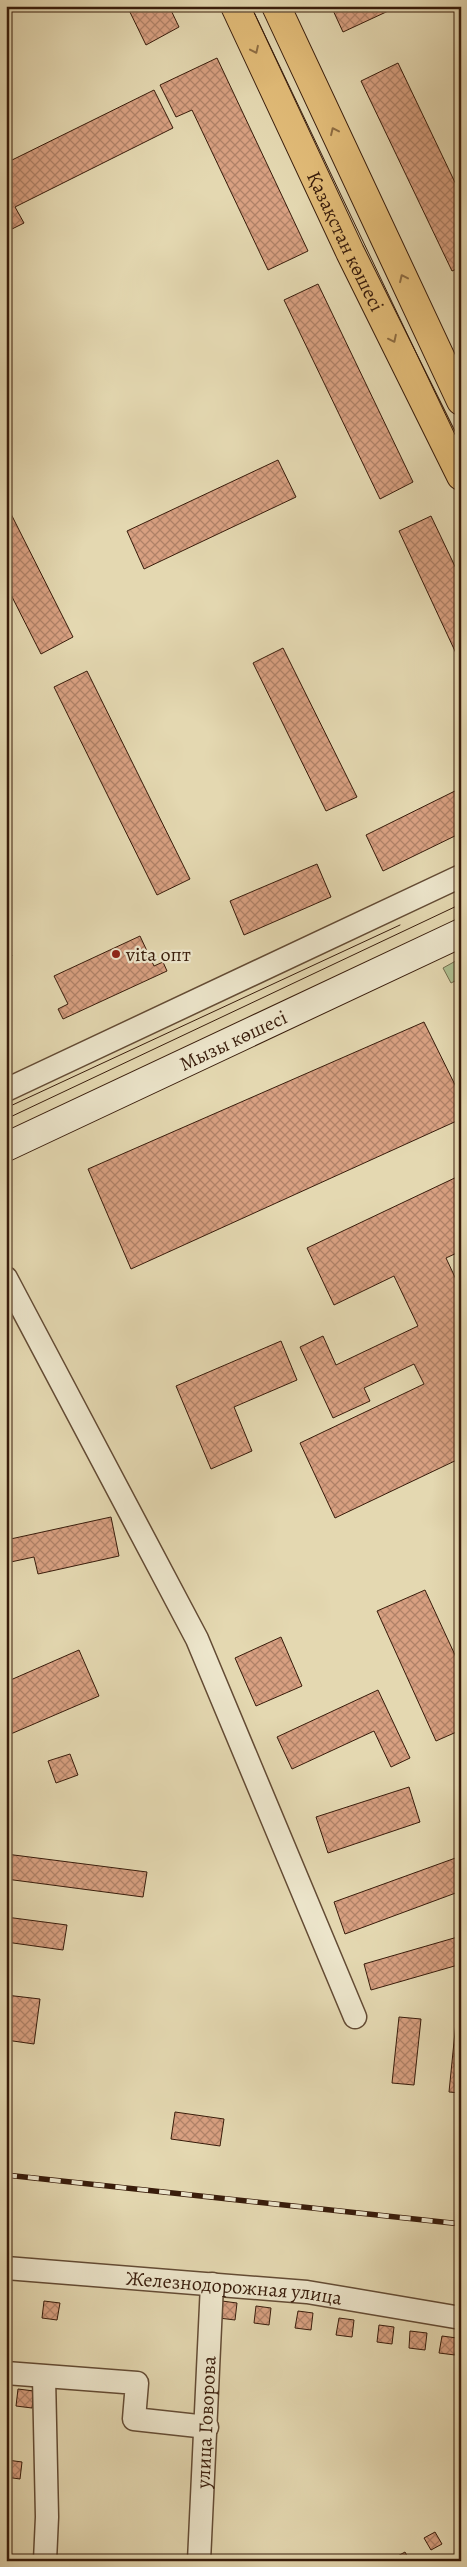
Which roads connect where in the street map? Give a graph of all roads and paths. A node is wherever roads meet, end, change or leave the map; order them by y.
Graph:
1 (276, 6) edge
2 (239, 8) edge
3 (461, 401) edge
4 (461, 476) edge
5 (461, 876) edge
6 (461, 934) edge
7 (6, 1090) edge
8 (6, 1147) edge
9 (6, 1278) edge
10 (355, 2016) dead end
11 (6, 2268) edge
12 (212, 2284) junction
13 (461, 2318) edge
14 (6, 2373) edge
15 (44, 2377) junction
16 (207, 2427) junction
17 (45, 2561) edge
18 (200, 2561) edge

3 -> 1 main road, Қазақстан көшесі
2 -> 4 main road, Қазақстан көшесі
5 - 7 street
6 - 8 main road, Мызы көшесі
9 - 10 street
11 - 12 street, Железнодорожная улица
12 - 13 street, Железнодорожная улица
12 - 16 street, улица Говорова
14 - 15 street
15 - 16 street
15 - 17 street
16 - 18 street, улица Говорова

